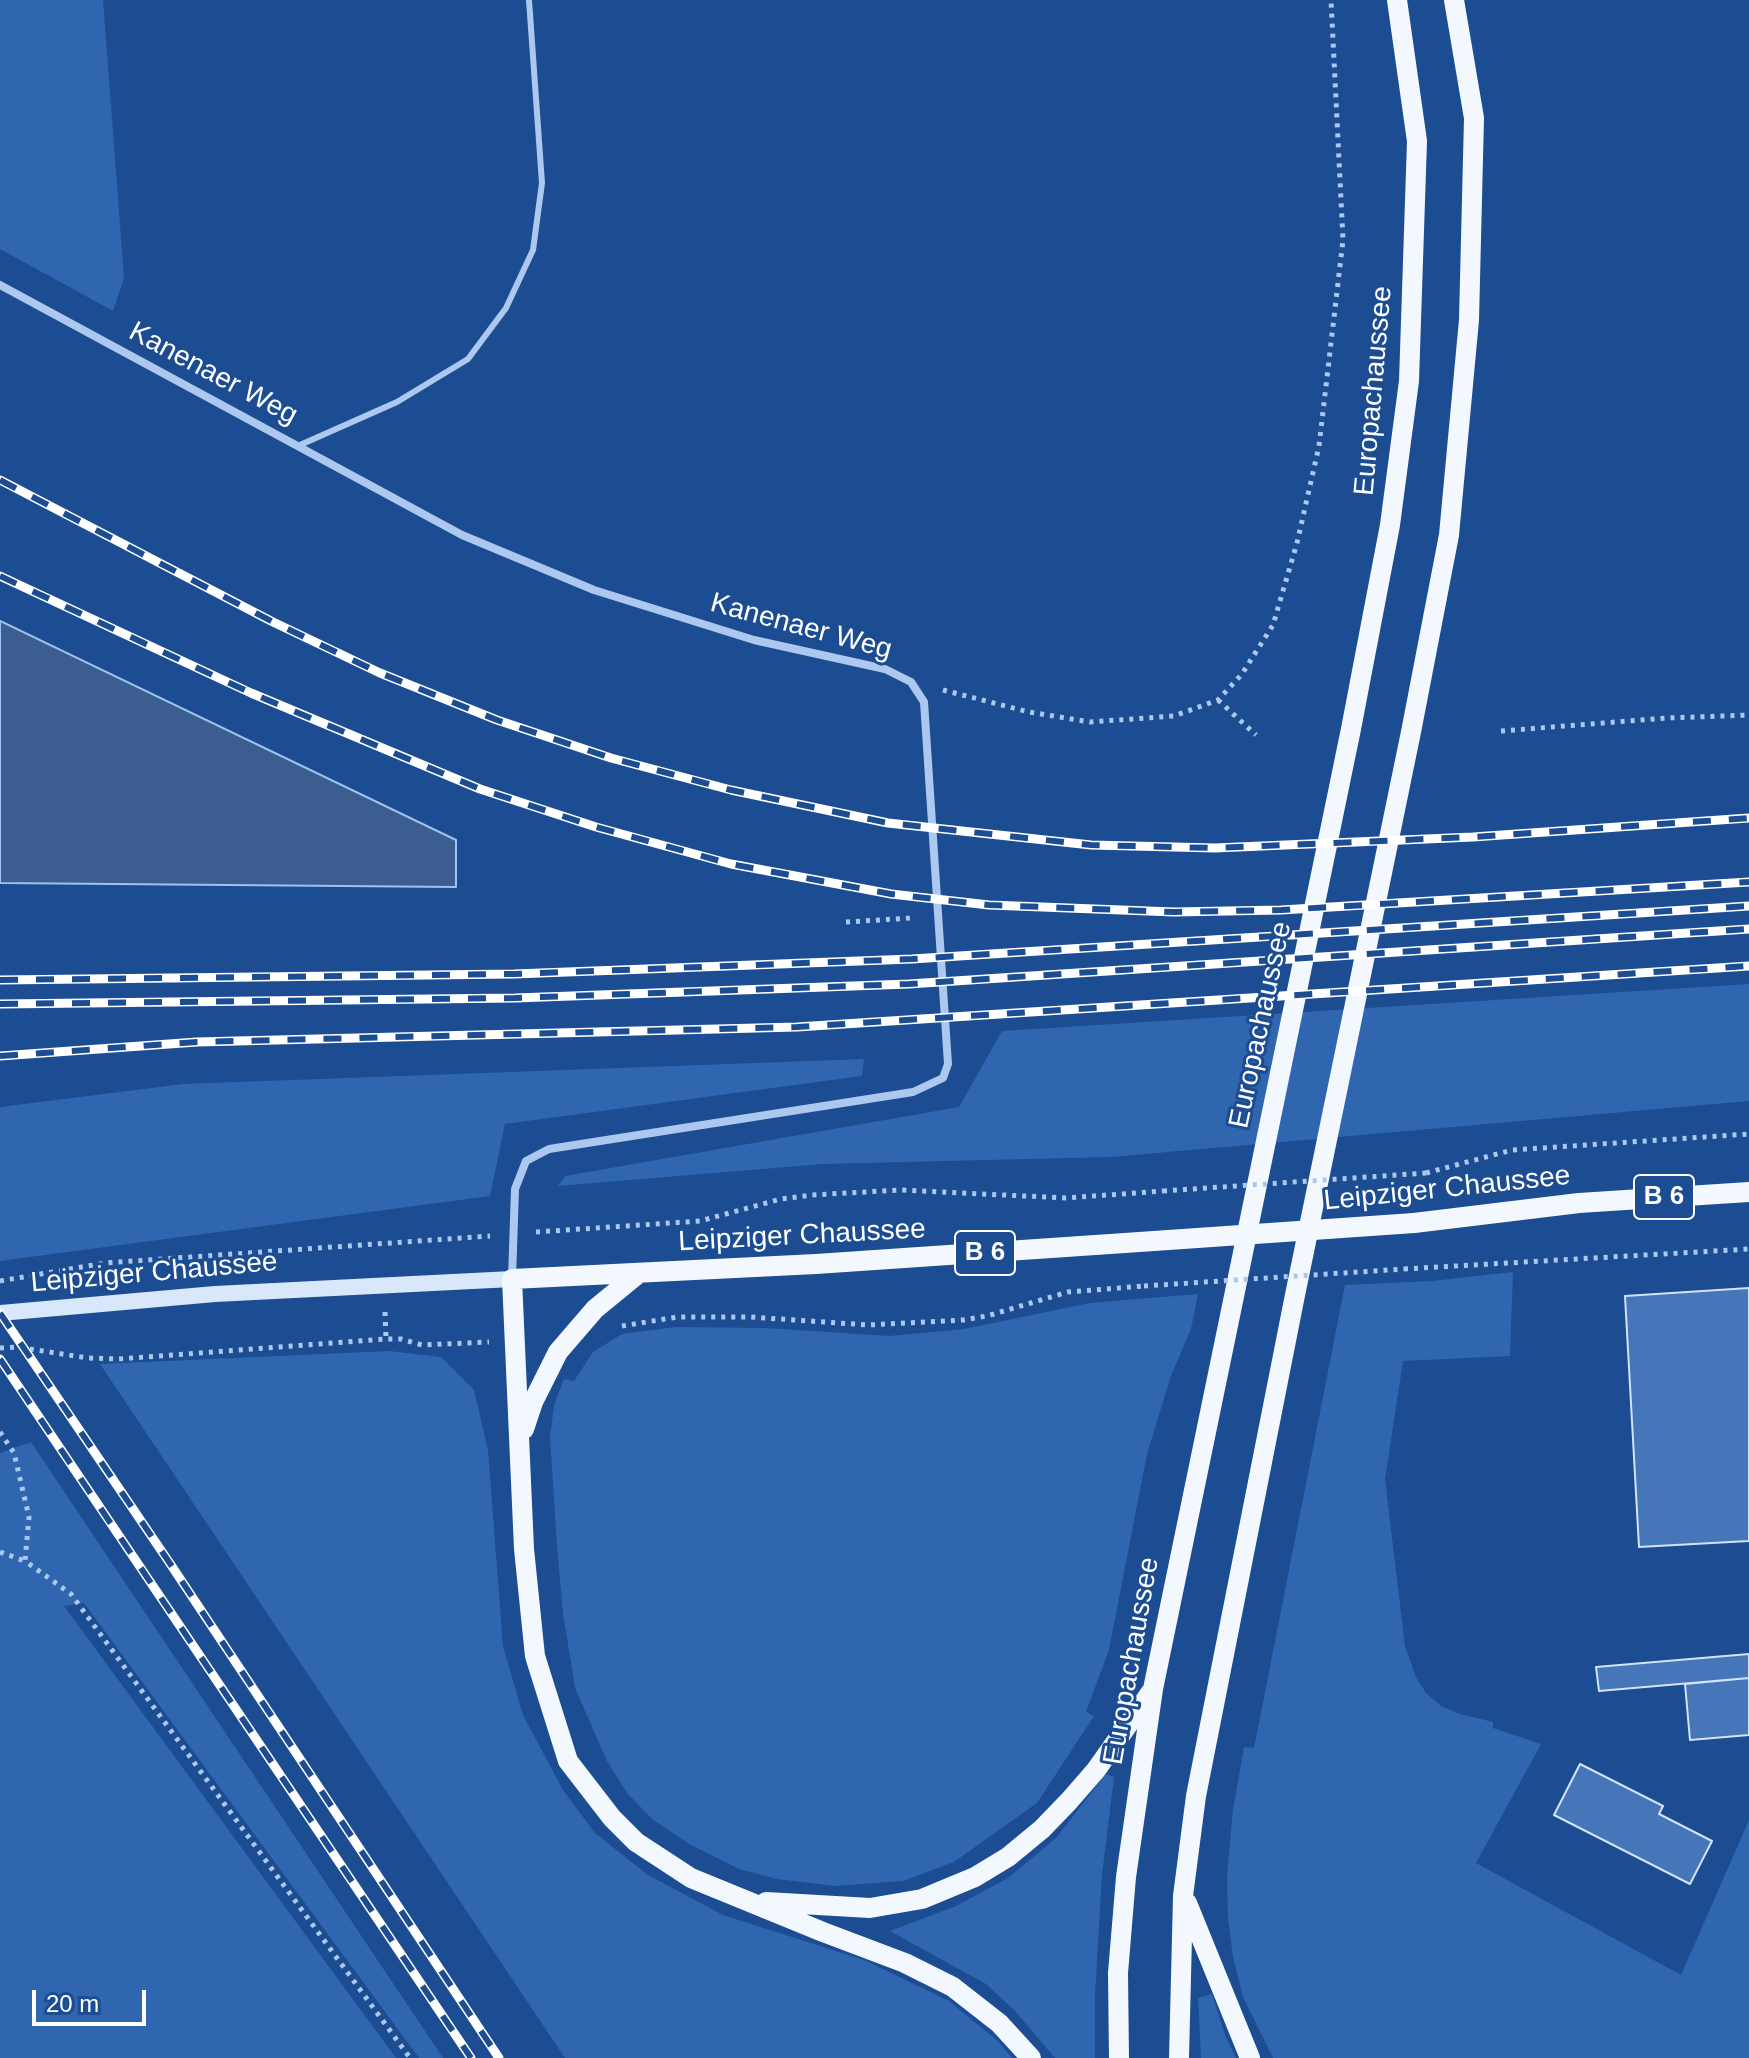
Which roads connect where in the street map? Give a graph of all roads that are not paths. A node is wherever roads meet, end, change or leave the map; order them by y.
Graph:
1 (529, 0) edge
2 (1397, 0) edge
3 (1454, 0) edge
4 (0, 285) edge
5 (300, 445) junction
6 (1749, 1192) edge
7 (639, 1273) junction
8 (512, 1279) junction
9 (0, 1313) edge
10 (520, 1440) junction
11 (1153, 1689) junction
12 (1183, 1896) junction
13 (750, 1901) junction
14 (1031, 2058) edge
15 (1119, 2058) edge
16 (1179, 2058) edge
17 (1250, 2058) edge

1 - 5 lane
2 - 11 main road, Europachaussee
3 - 12 main road
4 - 5 street, Kanenaer Weg
5 - 8 street, Kanenaer Weg
6 - 7 main road, Leipziger Chaussee / B 6, bridge
7 - 8 main road, Leipziger Chaussee / B 6
7 - 10 main road
8 - 9 main road, Leipziger Chaussee / B 6
8 - 10 main road
10 - 13 main road
11 - 13 main road
11 - 15 main road, Europachaussee
12 - 16 main road
12 - 17 main road
13 - 14 main road

